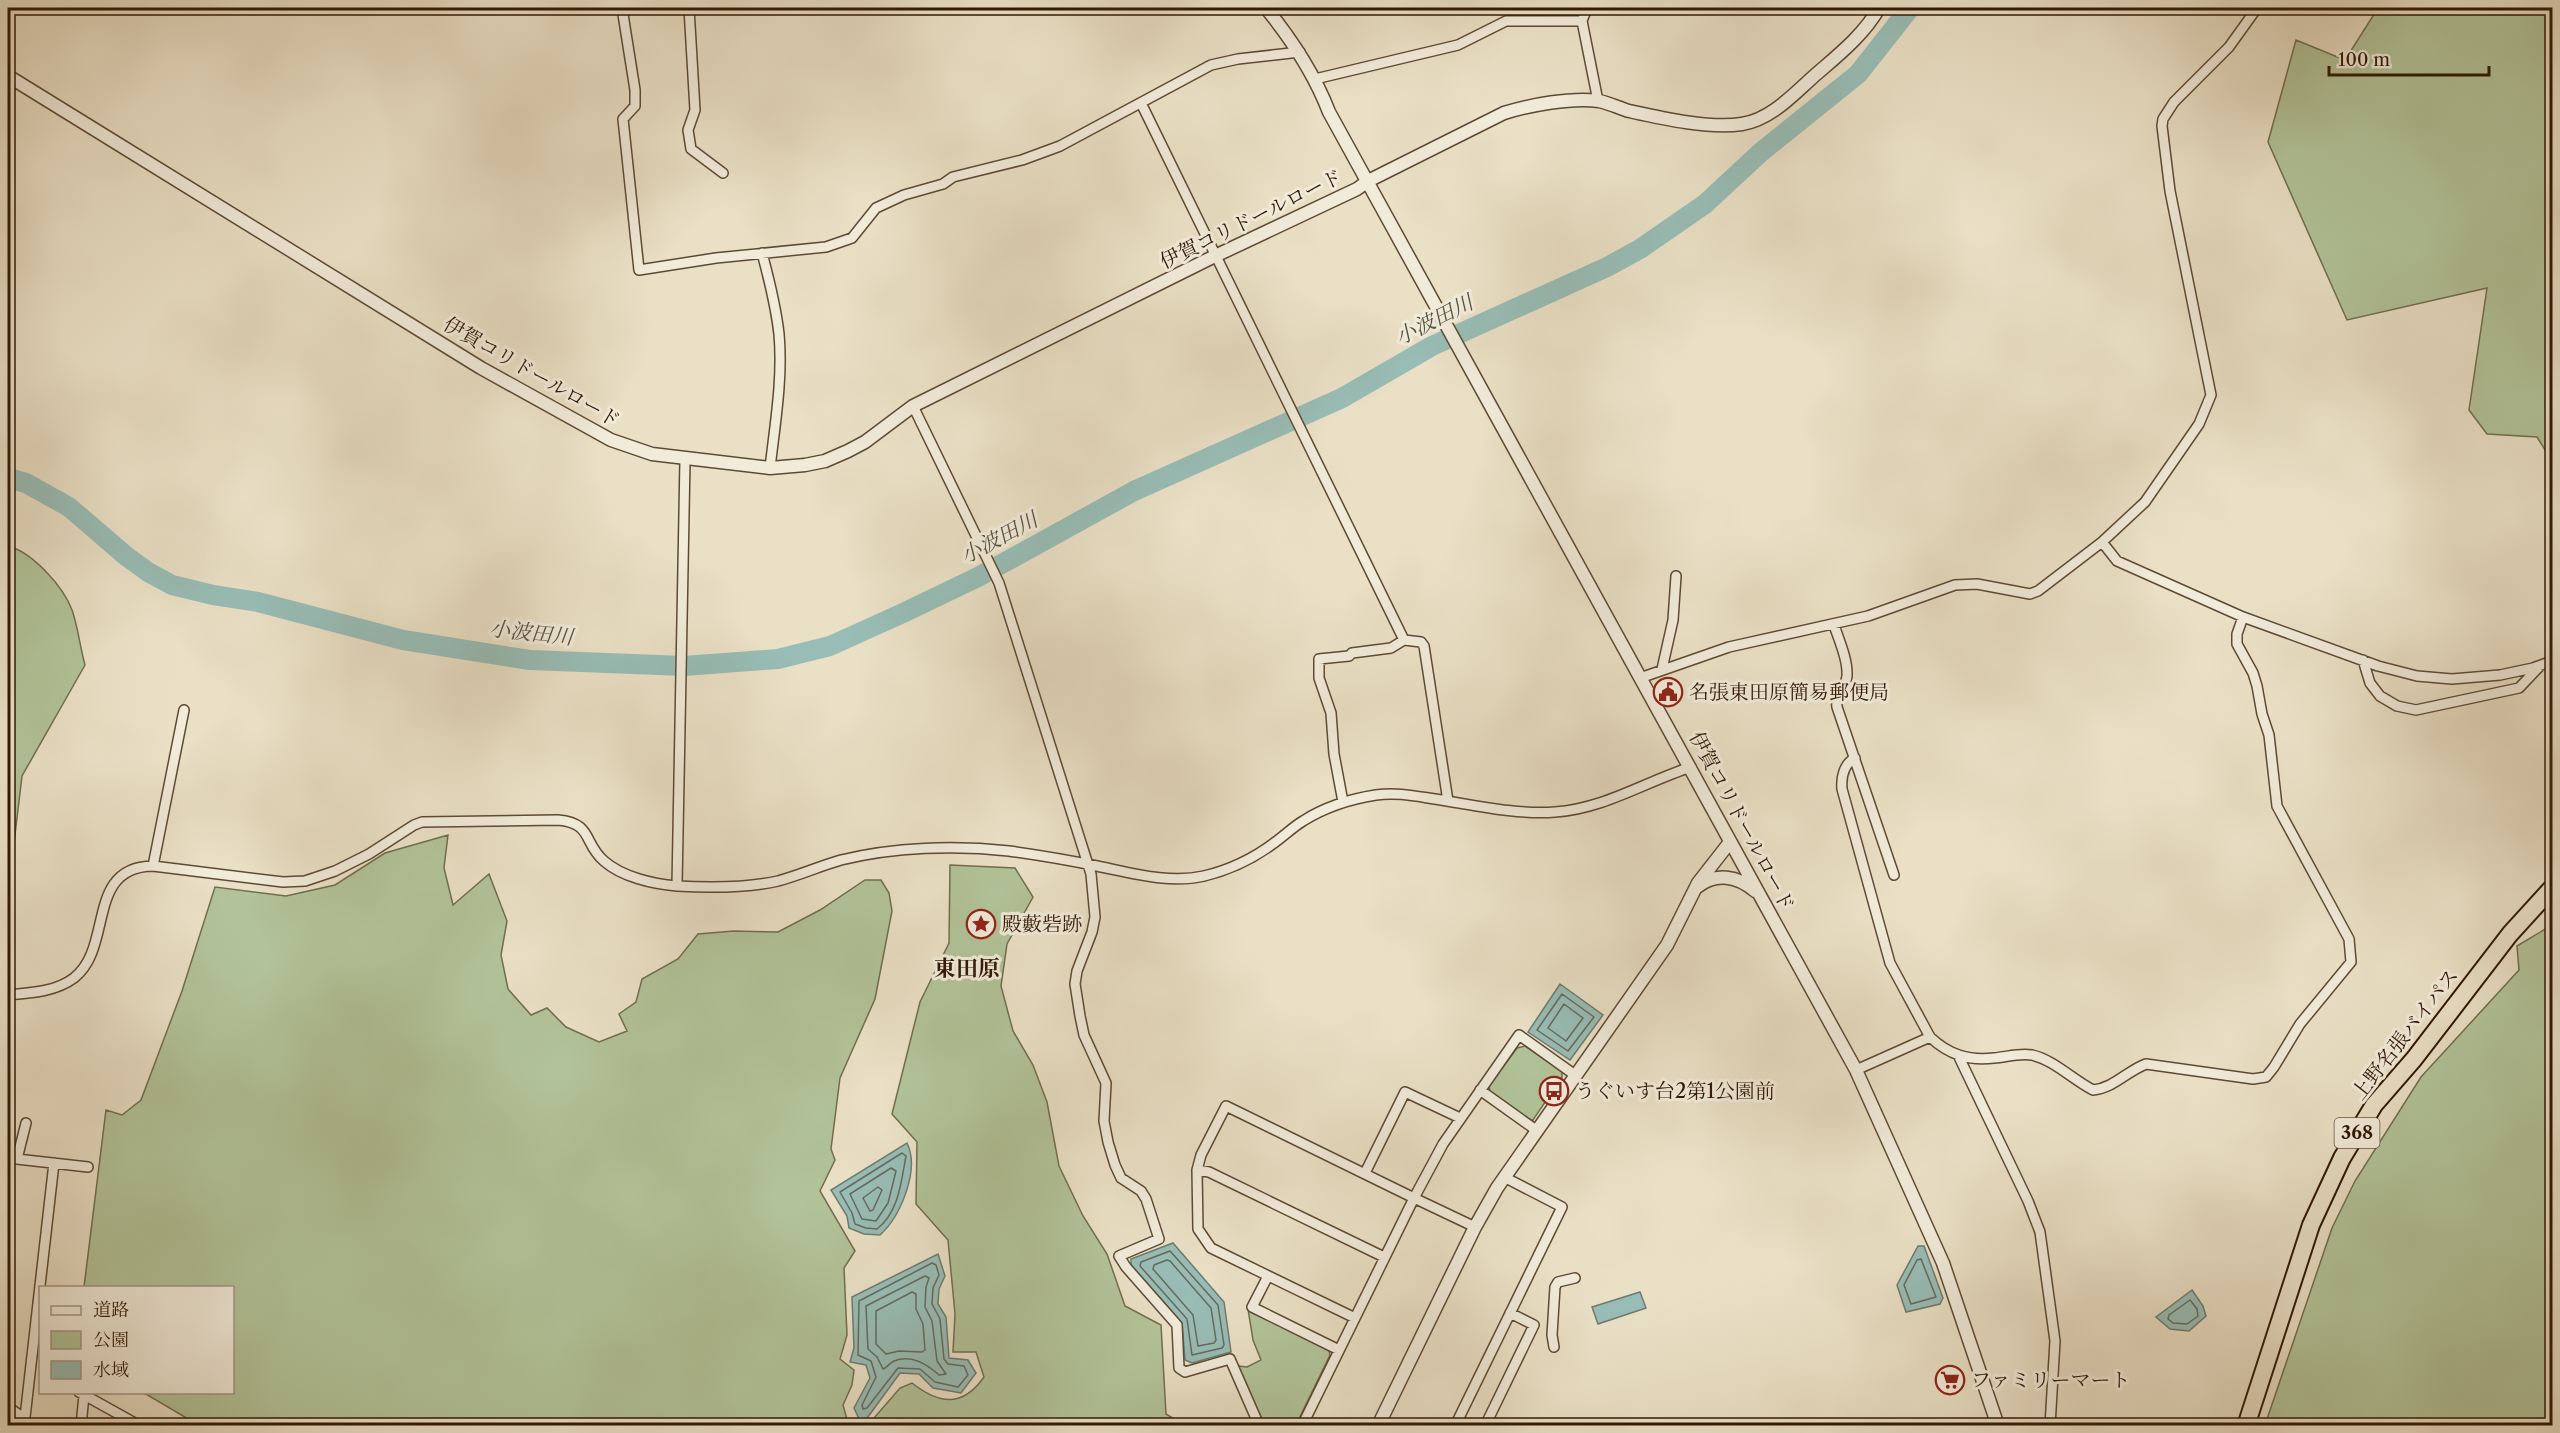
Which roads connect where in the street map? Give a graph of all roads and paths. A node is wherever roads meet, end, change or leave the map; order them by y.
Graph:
1 (622, 8) edge
2 (689, 8) edge
3 (1266, 8) edge
4 (1587, 8) edge
5 (1879, 8) edge
6 (2257, 8) edge
7 (1582, 21) junction
8 (1300, 52) junction
9 (8, 76) edge
10 (1315, 79) junction
11 (1598, 101) junction
12 (1141, 103) junction
13 (723, 173) dead end
14 (1368, 181) junction
15 (762, 253) junction
16 (1215, 256) junction
17 (913, 406) junction
18 (685, 460) junction
19 (770, 468) junction
20 (2102, 542) junction
21 (1676, 576) dead end
22 (2243, 617) junction
23 (1834, 625) junction
24 (1404, 640) junction
25 (2363, 660) junction
26 (2553, 661) edge
27 (2541, 665) junction
28 (1662, 669) junction
29 (1640, 678) junction
30 (184, 710) dead end
31 (1855, 759) junction
32 (1691, 767) junction
33 (1448, 801) junction
34 (1343, 802) junction
35 (1730, 842) junction
36 (1087, 864) junction
37 (153, 866) junction
38 (1894, 874) dead end
39 (677, 886) junction
40 (2553, 888) edge
41 (1693, 891) junction
42 (1758, 894) junction
43 (8, 995) edge
44 (1930, 1037) junction
45 (1959, 1057) junction
46 (1856, 1070) junction
47 (1575, 1075) junction
48 (1480, 1090) junction
49 (1460, 1118) junction
50 (26, 1123) dead end
51 (1536, 1130) junction
52 (13, 1158) edge
53 (54, 1163) junction
54 (88, 1167) dead end
55 (1197, 1170) junction
56 (1365, 1173) junction
57 (1504, 1177) junction
58 (1414, 1198) junction
59 (1475, 1227) junction
60 (1384, 1257) junction
61 (1268, 1276) junction
62 (1575, 1278) dead end
63 (40, 1286) edge
64 (39, 1297) edge
65 (1510, 1313) junction
66 (1355, 1318) junction
67 (1534, 1325) junction
68 (1552, 1335) junction
69 (1554, 1347) dead end
70 (1339, 1350) junction
71 (31, 1368) junction
72 (39, 1372) edge
73 (81, 1394) edge
74 (8, 1407) edge
75 (24, 1422) edge
76 (81, 1425) edge
77 (140, 1425) edge
78 (1264, 1425) edge
79 (1302, 1425) edge
80 (1378, 1425) edge
81 (1455, 1425) edge
82 (1485, 1425) edge
83 (1998, 1425) edge
84 (2050, 1425) edge
85 (2246, 1425) edge

1 - 15 street
2 - 13 street
3 - 8 street
4 - 7 street
5 - 11 street
6 - 20 street
7 - 10 street
7 - 11 street
8 - 10 street
8 - 12 street
9 - 18 street, 伊賀コリドールロード
10 - 14 street
11 - 14 street
12 - 15 street
12 - 16 street
14 - 16 street, 伊賀コリドールロード
14 - 29 street, 伊賀コリドールロード
15 - 19 street
16 - 17 street, 伊賀コリドールロード
16 - 24 street
17 - 19 street, 伊賀コリドールロード
17 - 36 street
18 - 19 street, 伊賀コリドールロード
18 - 39 street
20 - 22 street
20 - 23 street
21 - 28 street
22 - 25 street
22 - 45 street
23 - 28 street
23 - 31 street
24 - 33 street
24 - 34 street
25 - 27 street
25 - 27 street
26 - 27 street
28 - 29 street
29 - 32 street, 伊賀コリドールロード
30 - 37 street
31 - 38 street
31 - 44 street
32 - 33 street
32 - 35 street, 伊賀コリドールロード
33 - 34 street
34 - 36 street
35 - 41 street
35 - 42 street, 伊賀コリドールロード
36 - 39 street
36 - 78 street
37 - 39 street
37 - 43 street
40 - 85 highway, 上野名張バイパス / 368
41 - 42 street
41 - 47 street
42 - 46 street, 伊賀コリドールロード
44 - 45 street
44 - 46 street
45 - 84 street
46 - 83 street, 伊賀コリドールロード
47 - 48 street
47 - 51 street
48 - 49 street
48 - 51 street
49 - 56 street
49 - 58 street
50 - 52 street
51 - 57 street
52 - 53 street
53 - 54 street
53 - 63 street
55 - 56 street
55 - 60 street
55 - 61 street
56 - 58 street
57 - 59 street
57 - 65 street
58 - 59 street
58 - 60 street
59 - 80 street
60 - 66 street
61 - 66 street
61 - 70 street
62 - 68 street
64 - 71 street
65 - 67 street
65 - 81 street
66 - 70 street
67 - 68 street
67 - 82 street
68 - 69 street
70 - 79 street
71 - 72 street
71 - 75 street
73 - 76 street
73 - 77 street
74 - 75 street

